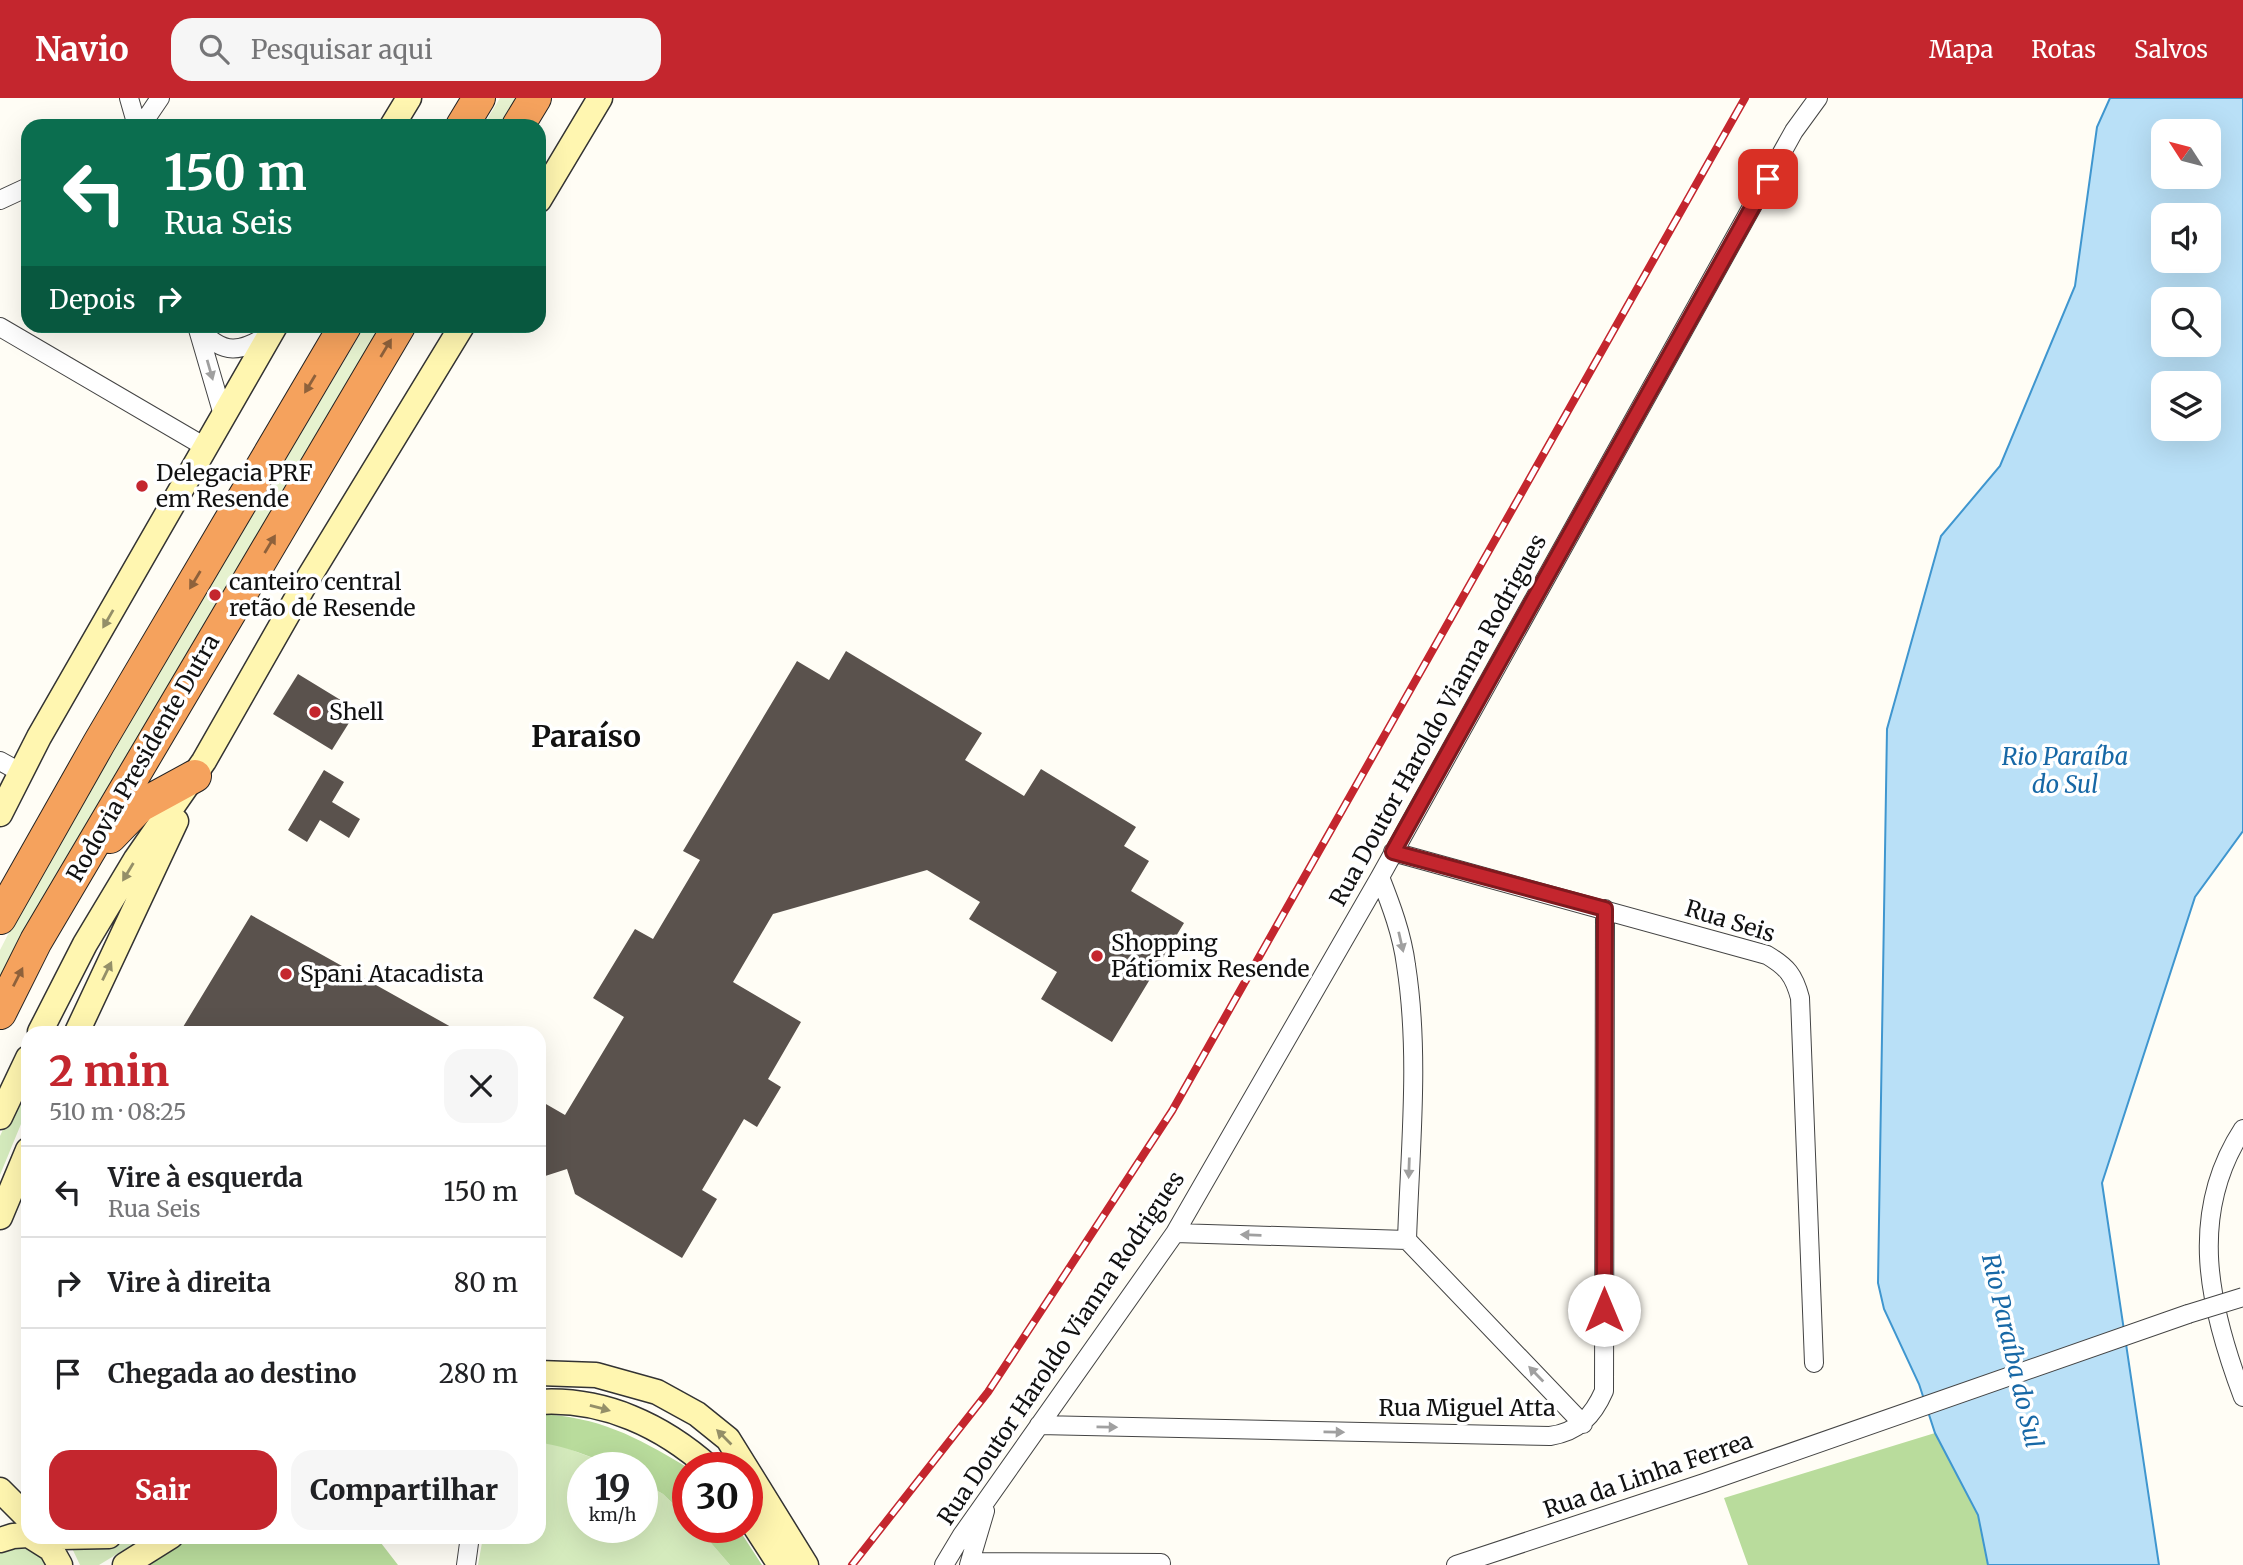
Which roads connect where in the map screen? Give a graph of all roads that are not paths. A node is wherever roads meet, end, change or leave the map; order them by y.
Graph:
1 (129, 98) edge
2 (160, 98) edge
3 (409, 98) edge
4 (479, 98) edge
5 (535, 98) edge
6 (600, 98) edge
7 (1818, 98) edge
8 (136, 119) edge
9 (144, 119) edge
10 (396, 119) edge
11 (467, 119) edge
12 (522, 119) edge
13 (546, 188) edge
14 (21, 190) edge
15 (0, 200) edge
16 (0, 327) edge
17 (199, 333) edge
18 (203, 333) edge
19 (268, 333) edge
20 (271, 333) edge
21 (341, 333) edge
22 (396, 333) edge
23 (458, 333) edge
24 (223, 415) junction
25 (207, 448) junction
26 (99, 743) junction
27 (10, 767) edge
28 (195, 776) junction
29 (0, 814) edge
30 (1393, 852) junction
31 (1380, 877) junction
32 (0, 888) edge
33 (1605, 909) junction
34 (0, 918) edge
35 (36, 941) junction
36 (0, 1013) edge
37 (43, 1026) edge
38 (80, 1026) edge
39 (21, 1073) edge
40 (0, 1117) edge
41 (2243, 1129) edge
42 (2237, 1147) edge
43 (21, 1167) edge
44 (0, 1217) edge
45 (1175, 1233) junction
46 (1407, 1240) junction
47 (2243, 1297) edge
48 (1814, 1363) dead end
49 (546, 1373) edge
50 (2243, 1397) edge
51 (546, 1402) edge
52 (1583, 1424) junction
53 (1039, 1425) junction
54 (690, 1452) edge
55 (0, 1490) edge
56 (989, 1500) junction
57 (21, 1515) edge
58 (763, 1530) edge
59 (21, 1535) edge
60 (0, 1540) edge
61 (45, 1544) edge
62 (158, 1544) edge
63 (469, 1544) edge
64 (796, 1562) edge
65 (969, 1563) edge
66 (1161, 1563) edge
67 (60, 1565) edge
68 (125, 1565) edge
69 (466, 1565) edge
70 (944, 1565) edge
71 (1456, 1565) edge

1 - 8 street
2 - 9 street
3 - 10 main road
4 - 11 highway
5 - 12 highway
6 - 13 main road
7 - 30 street, Rua Doutor Haroldo Vianna Rodrigues
14 - 15 street
16 - 25 street
17 -> 24 street
18 - 19 street
20 - 24 main road
21 -> 26 highway, Rodovia Presidente Dutra
35 -> 22 highway, Rodovia Presidente Dutra
23 - 28 main road
24 - 25 main road
25 -> 27 main road
26 - 32 highway
26 - 34 highway, Rodovia Presidente Dutra
27 - 29 main road
28 - 35 highway
28 -> 37 main road
38 -> 28 main road
30 - 31 street, Rua Doutor Haroldo Vianna Rodrigues
30 - 33 street, Rua Seis
31 - 45 street, Rua Doutor Haroldo Vianna Rodrigues
31 -> 46 street
33 - 48 street, Rua Seis
33 - 52 street, Rua Miguel Atta
36 -> 35 highway, Rodovia Presidente Dutra
39 - 40 main road
41 - 42 street
42 - 50 street
43 - 44 main road
46 -> 45 street
45 - 53 street, Rua Doutor Haroldo Vianna Rodrigues
52 -> 46 street
47 - 71 street, Rua da Linha Ferrea, bridge
64 -> 49 main road
51 -> 54 main road
53 -> 52 street, Rua Miguel Atta
53 - 56 street, Rua Doutor Haroldo Vianna Rodrigues
55 - 57 main road
56 - 65 street
56 - 70 street, Rua Doutor Haroldo Vianna Rodrigues
58 - 64 main road
59 - 60 main road
61 - 67 main road
62 - 68 main road
63 - 69 street
65 - 66 street

